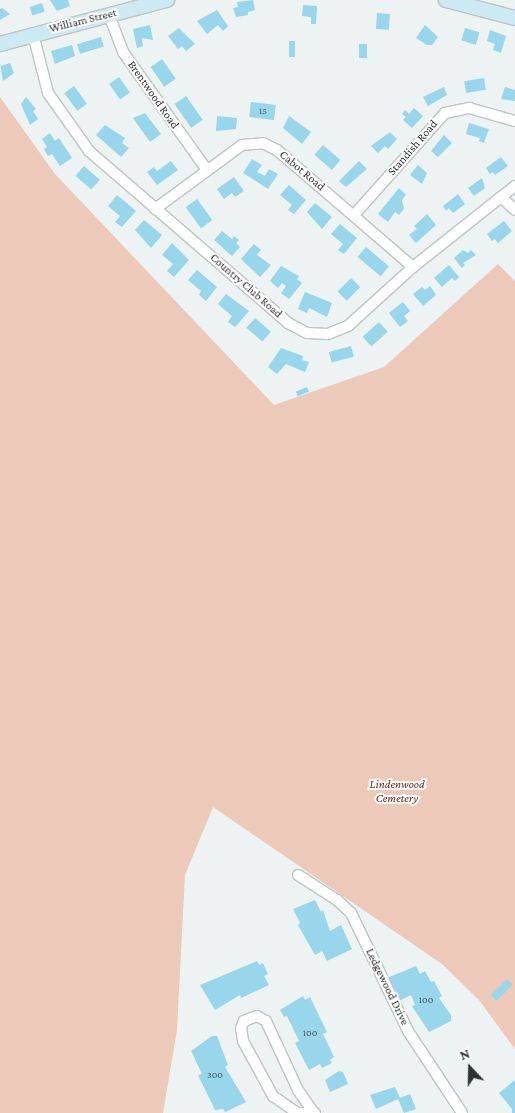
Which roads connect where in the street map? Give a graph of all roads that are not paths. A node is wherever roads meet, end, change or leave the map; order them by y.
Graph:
1 (167, 0) edge
2 (446, 0) edge
3 (481, 4) edge
4 (109, 15) junction
5 (515, 18) edge
6 (33, 34) junction
7 (0, 44) edge
8 (515, 121) edge
9 (207, 170) junction
10 (515, 186) edge
11 (501, 196) junction
12 (155, 209) junction
13 (515, 210) edge
14 (354, 215) junction
15 (413, 267) junction
16 (298, 875) dead end
17 (314, 1113) edge
18 (462, 1113) edge

1 - 4 main road, William Street
2 - 3 main road
3 - 5 main road
4 - 6 main road, William Street
4 - 9 street, Brentwood Road
6 - 7 main road, William Street
6 - 12 street, Country Club Road
8 - 14 street, Standish Road
9 - 12 street, Cabot Road
9 - 14 street, Cabot Road
10 - 11 street, Country Club Road
11 - 13 street
11 - 15 street, Country Club Road
12 - 15 street, Country Club Road
14 - 15 street, Cabot Road
16 - 18 street, Ledgewood Drive
17 - 17 street

